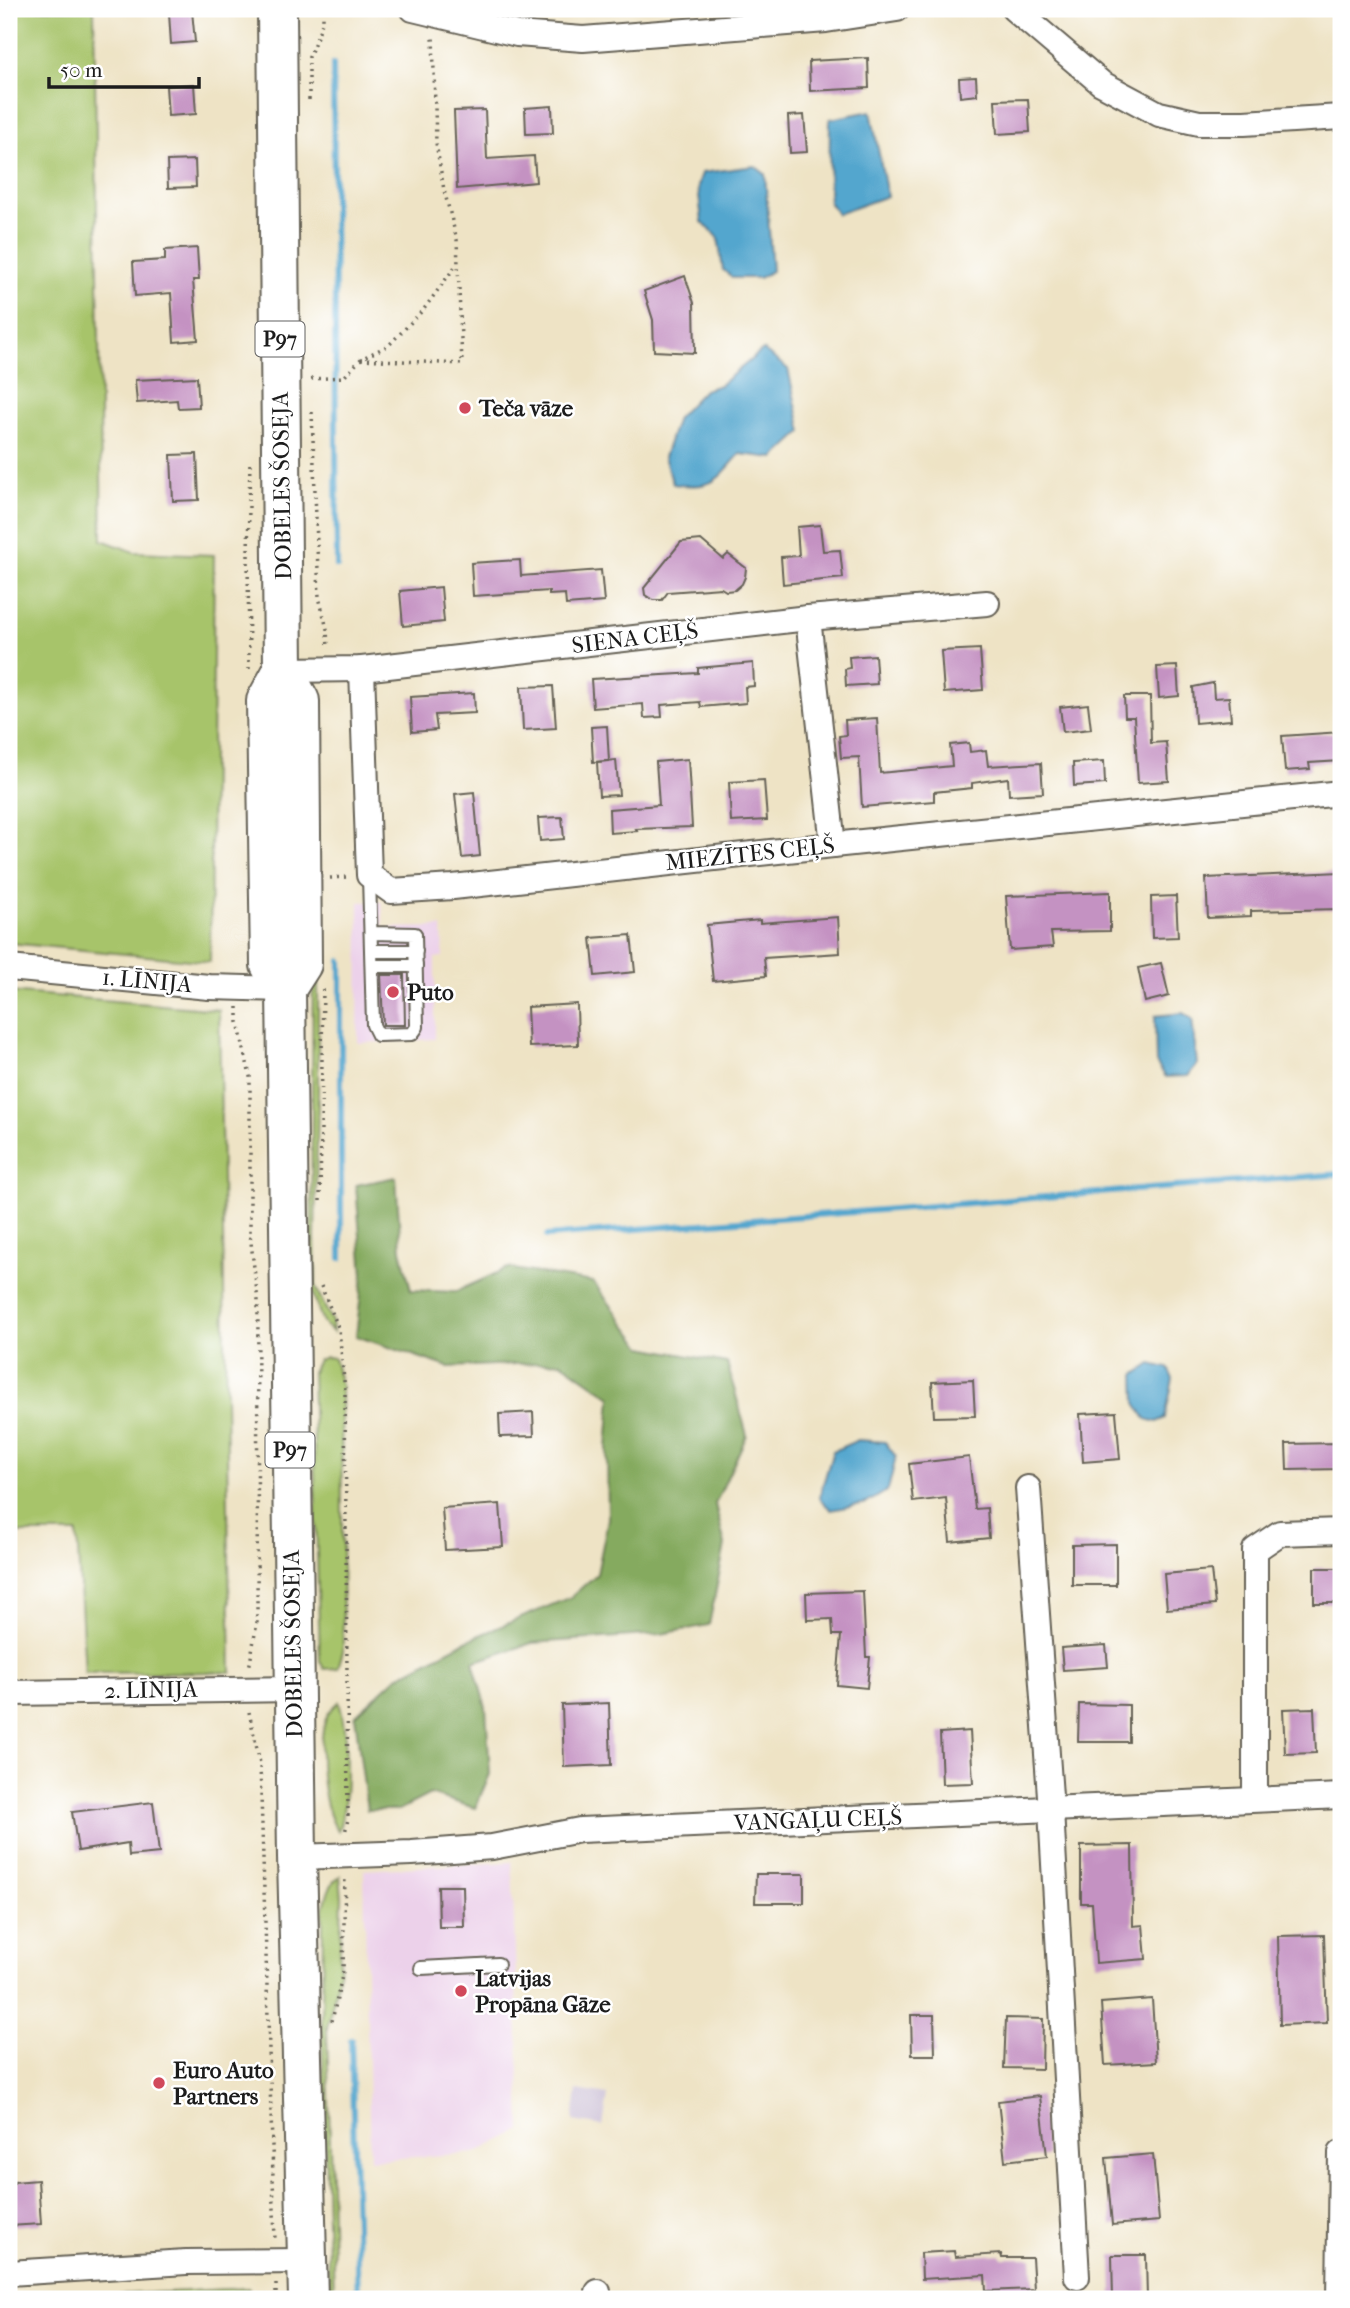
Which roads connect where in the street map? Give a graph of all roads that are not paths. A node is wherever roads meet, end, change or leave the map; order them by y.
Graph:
1 (277, 9) edge
2 (897, 9) edge
3 (1014, 9) edge
4 (423, 11) edge
5 (1341, 117) edge
6 (987, 603) dead end
7 (808, 618) junction
8 (362, 669) junction
9 (266, 674) junction
10 (1341, 793) edge
11 (833, 845) junction
12 (369, 875) junction
13 (372, 933) junction
14 (372, 951) junction
15 (416, 951) junction
16 (9, 968) edge
17 (375, 975) junction
18 (412, 975) junction
19 (286, 989) junction
20 (1028, 1488) dead end
21 (1341, 1531) edge
22 (294, 1689) junction
23 (9, 1693) edge
24 (1341, 1796) edge
25 (1255, 1799) junction
26 (1051, 1810) junction
27 (297, 1857) junction
28 (498, 1964) dead end
29 (421, 1968) dead end
30 (1341, 2153) edge
31 (290, 2261) junction
32 (9, 2273) edge
33 (1077, 2277) dead end
34 (308, 2299) edge
35 (1339, 2299) edge

1 - 9 main road, DOBELES ŠOSEJA / P97
2 - 4 street
3 - 5 street
6 - 7 street, SIENA CEĻŠ
7 - 8 street, SIENA CEĻŠ
7 - 11 street
8 - 9 street, SIENA CEĻŠ
8 - 12 street
9 - 19 main road, DOBELES ŠOSEJA / P97
10 - 11 street, MIEZĪTES CEĻŠ
11 - 12 street, MIEZĪTES CEĻŠ
12 - 13 lane
13 - 14 lane
13 - 15 lane
14 - 15 lane
14 - 17 lane
15 - 18 lane
16 - 19 street, 1. LĪNIJA
17 - 18 lane
17 - 18 lane
19 - 22 main road, DOBELES ŠOSEJA / P97
20 - 26 street
21 - 25 street
22 - 23 street, 2. LĪNIJA
22 - 27 main road, DOBELES ŠOSEJA / P97
24 - 25 street, VANGAĻU CEĻŠ
25 - 26 street, VANGAĻU CEĻŠ
26 - 27 street, VANGAĻU CEĻŠ
26 - 33 street
27 - 31 main road, DOBELES ŠOSEJA / P97
28 - 29 lane
30 - 35 street
31 - 32 street
31 - 34 main road, DOBELES ŠOSEJA / P97

